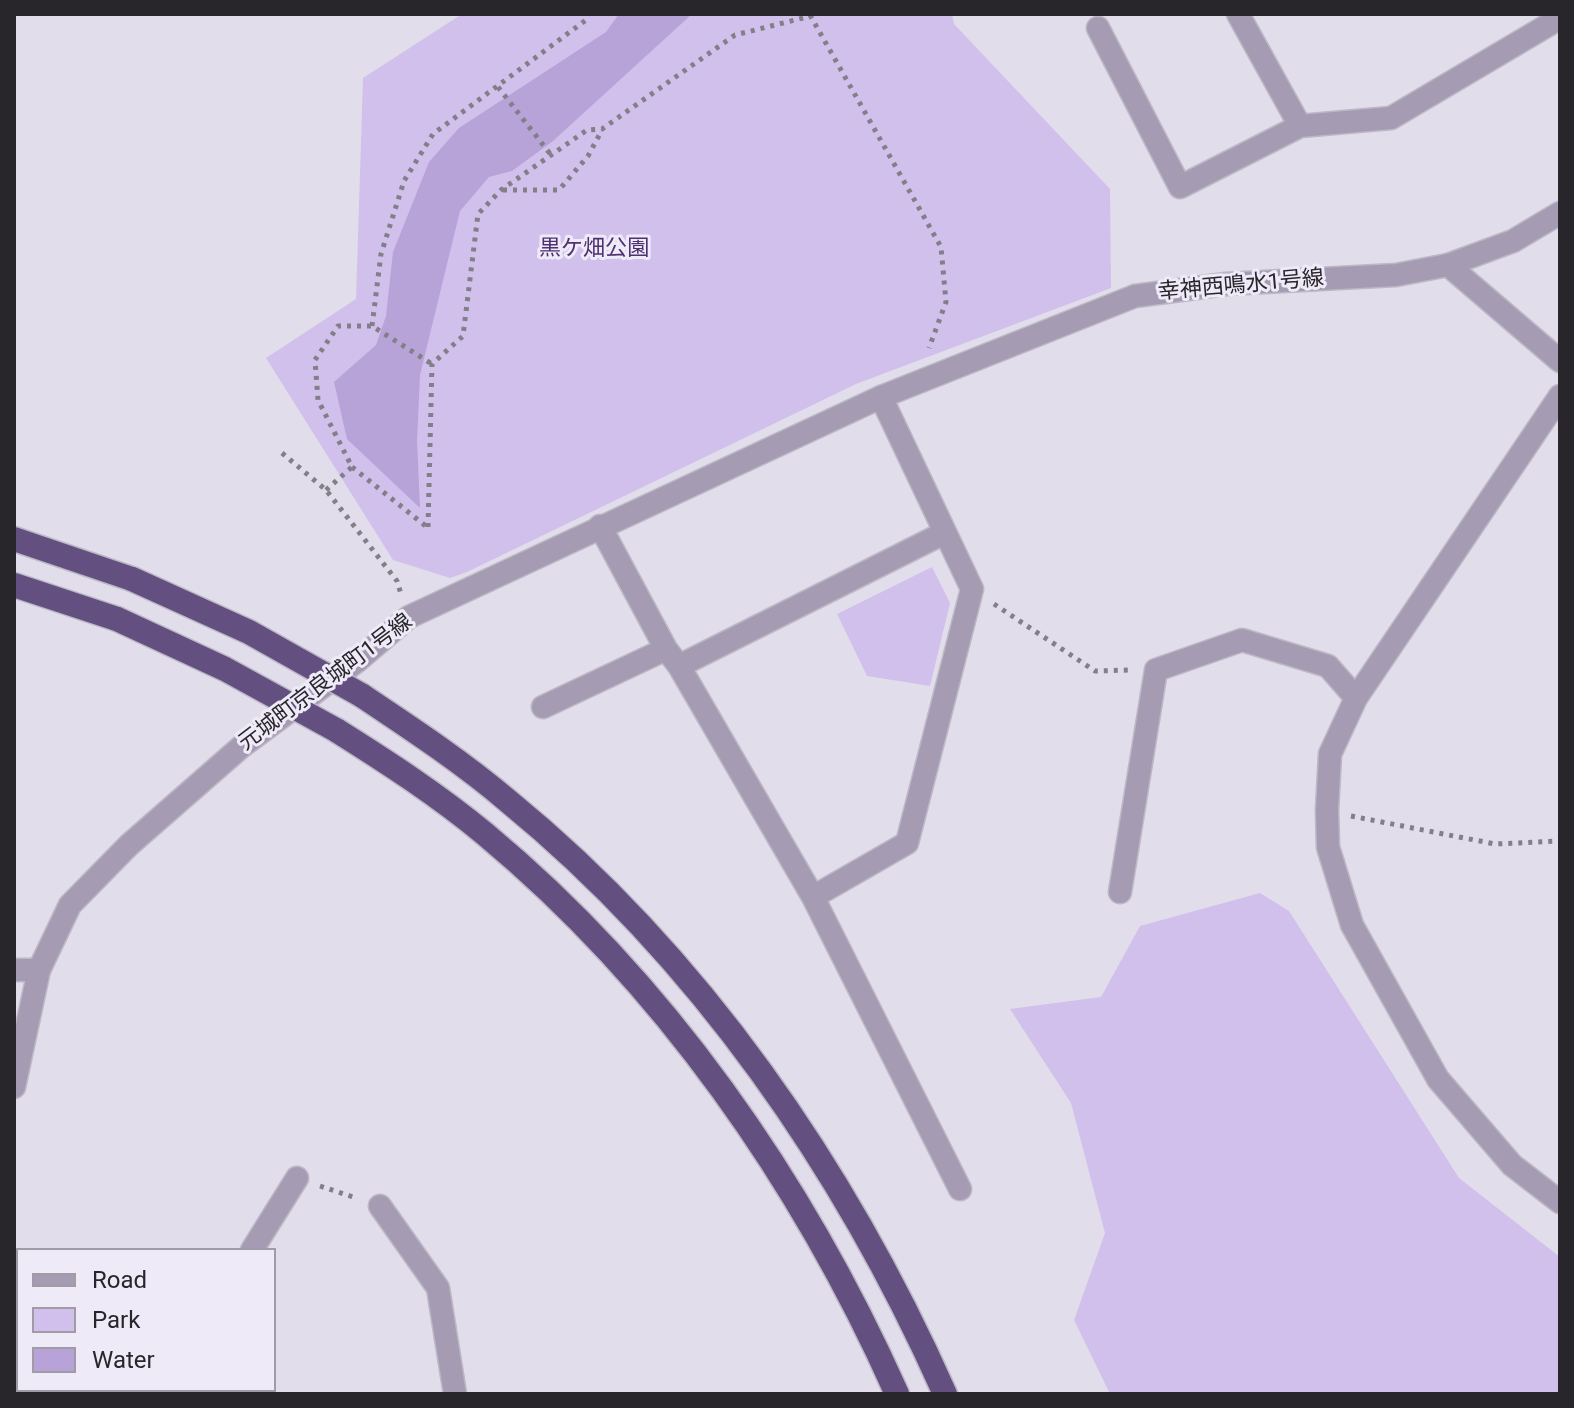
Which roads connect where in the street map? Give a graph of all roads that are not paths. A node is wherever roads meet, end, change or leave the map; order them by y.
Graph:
1 (1238, 14) edge
2 (1560, 18) edge
3 (1098, 28) dead end
4 (1300, 126) junction
5 (1560, 213) edge
6 (1448, 265) junction
7 (1560, 361) edge
8 (1560, 396) edge
9 (881, 397) junction
10 (600, 526) junction
11 (944, 533) junction
12 (14, 539) edge
13 (14, 585) edge
14 (672, 658) junction
15 (1356, 698) junction
16 (543, 707) dead end
17 (1120, 892) dead end
18 (813, 897) junction
19 (14, 970) edge
20 (39, 970) junction
21 (14, 1087) edge
22 (297, 1178) road end
23 (960, 1189) dead end
24 (1560, 1202) edge
25 (380, 1206) road end
26 (253, 1248) edge
27 (455, 1394) edge
28 (897, 1394) edge
29 (945, 1394) edge

1 - 4 street
2 - 4 street
3 - 4 street
5 - 6 street, 幸神西鳴水1号線
6 - 7 street
6 - 9 street, 幸神西鳴水1号線
8 - 15 street
9 - 10 street, 元城町京良城町1号線
9 - 11 street
10 - 14 street
10 - 20 street, 元城町京良城町1号線
11 - 14 street
11 - 18 street
12 - 29 highway, bridge
13 - 28 highway, bridge
14 - 16 street
14 - 18 street
15 - 17 street
15 - 24 street
18 - 23 street
19 - 20 street
20 - 21 street, 元城町京良城町1号線
22 - 26 street
25 - 27 street

